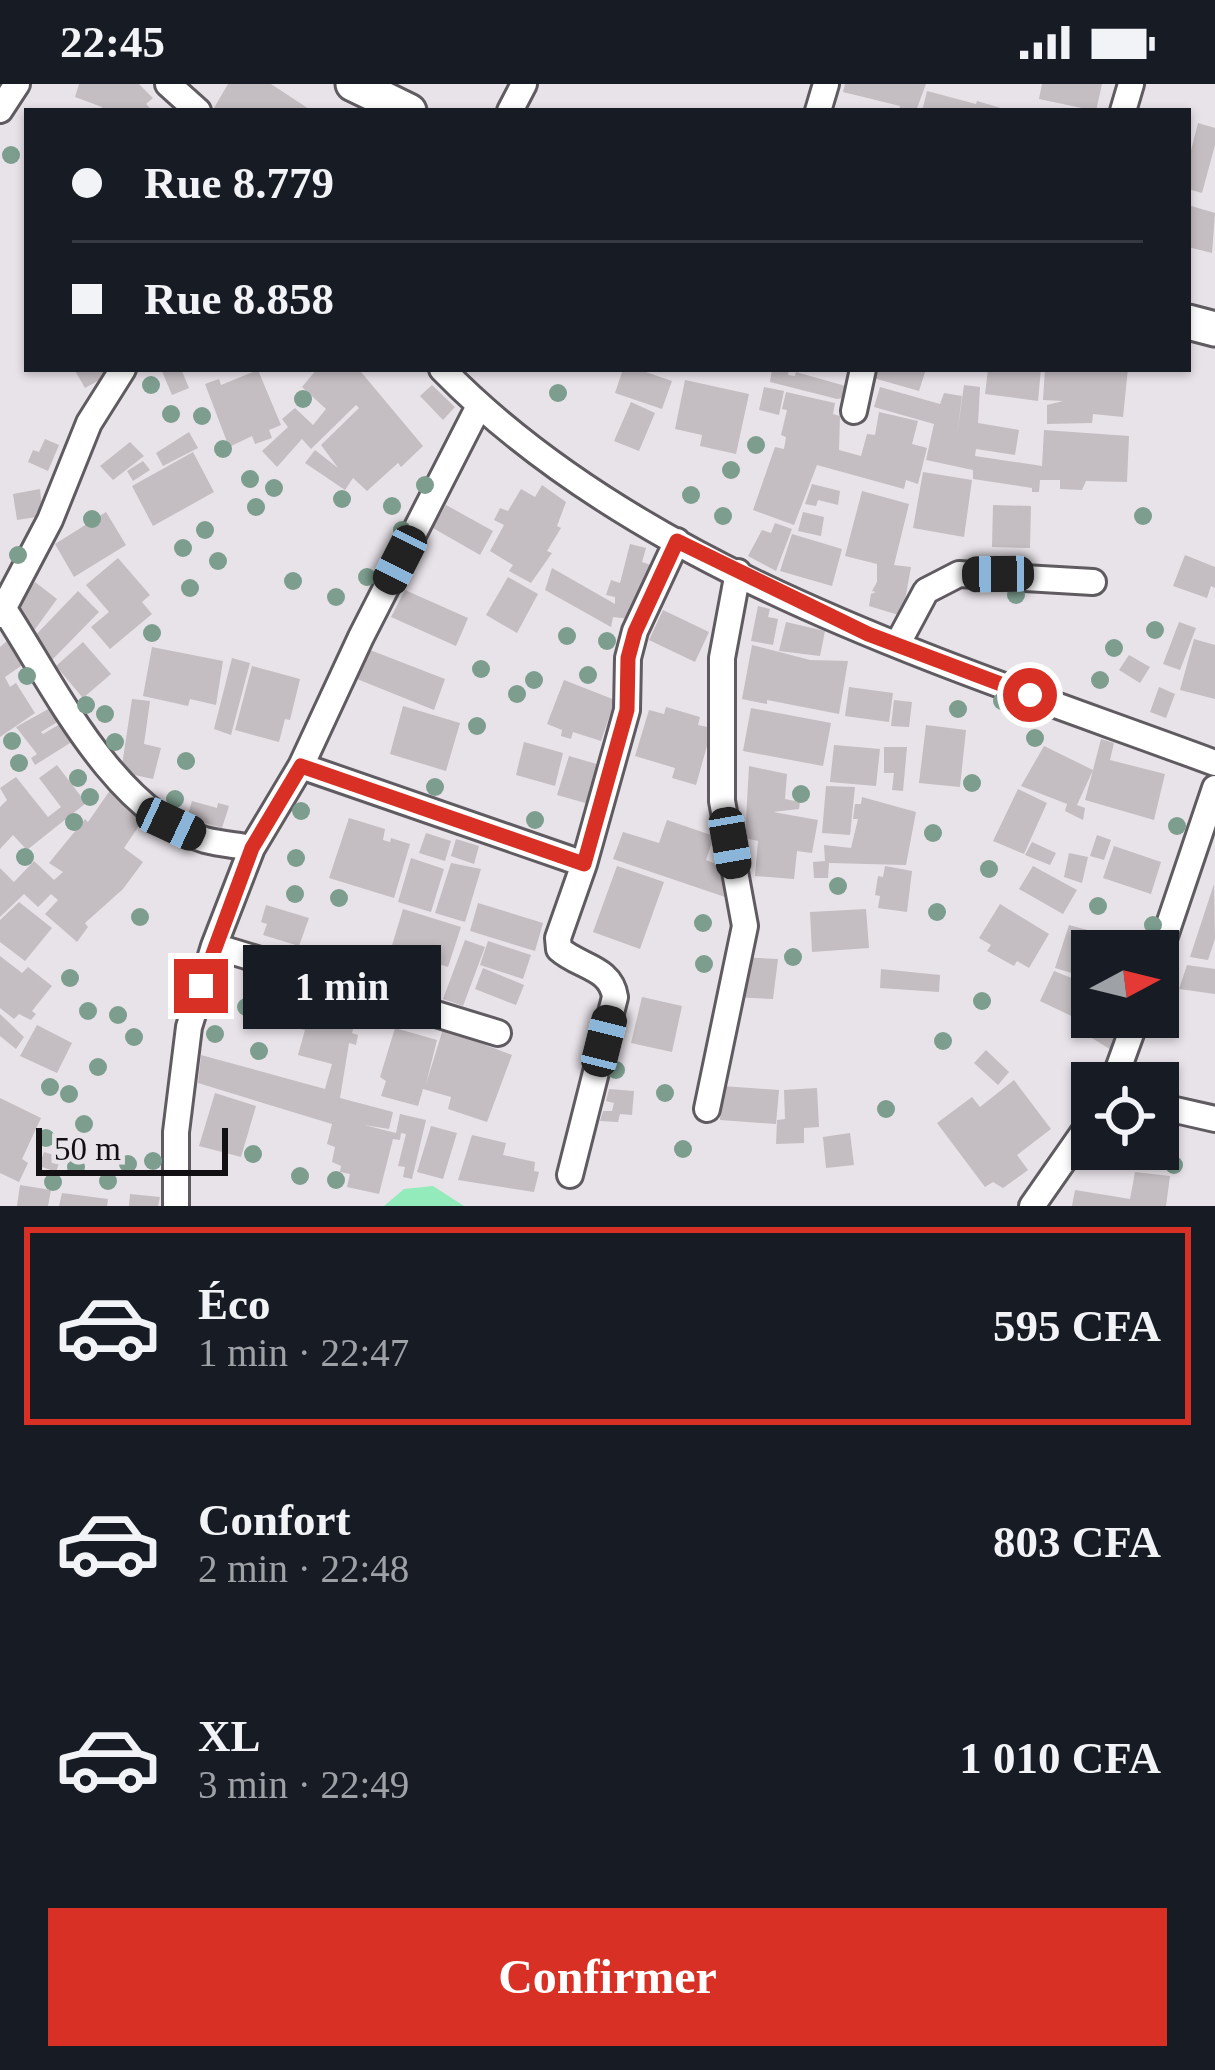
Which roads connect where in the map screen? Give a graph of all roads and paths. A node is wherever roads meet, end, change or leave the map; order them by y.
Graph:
1 (17, 84) edge
2 (168, 84) edge
3 (353, 84) edge
4 (194, 108) edge
5 (403, 108) edge
6 (0, 110) edge
7 (121, 372) edge
8 (445, 372) edge
9 (862, 372) edge
10 (478, 406) junction
11 (854, 411) dead end
12 (677, 541) junction
13 (738, 572) junction
14 (1093, 582) dead end
15 (2, 612) edge
16 (897, 645) junction
17 (1215, 763) edge
18 (301, 766) junction
19 (1215, 788) edge
20 (252, 848) junction
21 (584, 864) junction
22 (1167, 930) edge
23 (214, 946) junction
24 (498, 1033) dead end
25 (707, 1109) dead end
26 (1179, 1111) edge
27 (1215, 1119) edge
28 (1071, 1150) edge
29 (570, 1174) dead end
30 (176, 1206) edge
31 (1032, 1206) edge

1 - 6 street
2 - 4 street
3 - 5 main road
7 - 15 street
8 - 10 street
9 - 11 street
10 - 12 street
10 - 18 street
12 - 13 street
12 - 21 street
13 - 16 street
13 - 25 street
14 - 16 street
15 - 20 street
16 - 17 street
18 - 20 street
18 - 21 street
19 - 22 street
20 - 23 street
21 - 29 street
23 - 24 street
23 - 30 street
26 - 27 street
28 - 31 street

